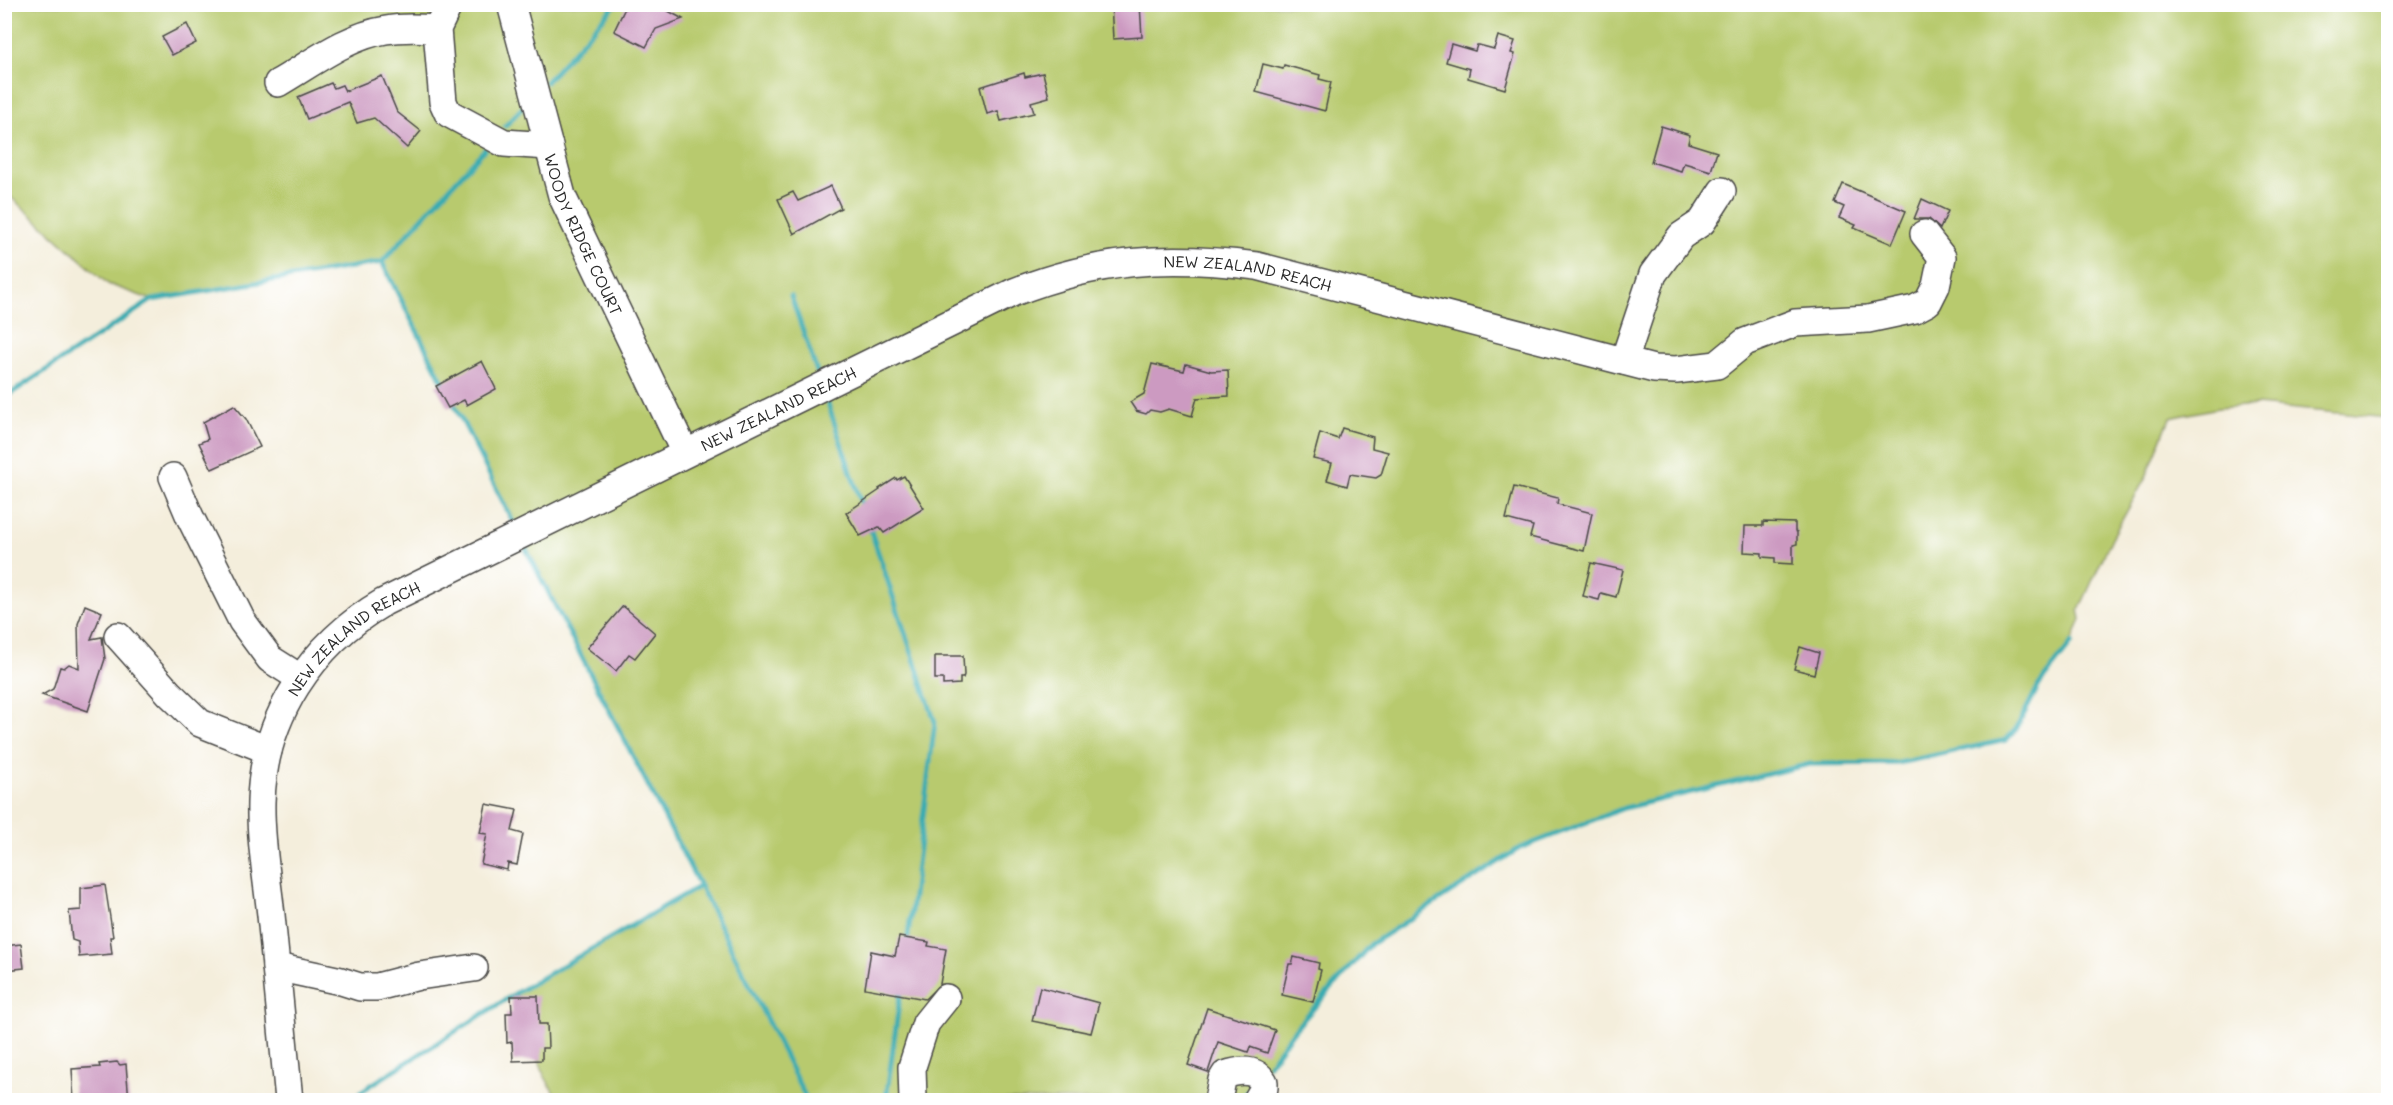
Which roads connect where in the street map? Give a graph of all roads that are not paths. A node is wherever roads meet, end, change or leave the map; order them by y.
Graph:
1 (449, 4) edge
2 (511, 4) edge
3 (437, 29) junction
4 (278, 82) dead end
5 (549, 146) junction
6 (1722, 191) dead end
7 (1924, 234) dead end
8 (1624, 361) junction
9 (685, 453) junction
10 (173, 477) dead end
11 (118, 636) dead end
12 (300, 678) junction
13 (268, 750) junction
14 (276, 967) junction
15 (474, 968) dead end
16 (946, 998) dead end
17 (289, 1101) edge
18 (913, 1101) edge
19 (1218, 1101) edge
20 (1257, 1101) edge

1 - 3 street
2 - 5 street, WOODY RIDGE COURT
3 - 4 street
3 - 5 street
5 - 9 street, WOODY RIDGE COURT
6 - 8 street
7 - 8 street, NEW ZEALAND REACH
8 - 9 street, NEW ZEALAND REACH
9 - 12 street, NEW ZEALAND REACH
10 - 12 street
11 - 13 street
12 - 13 street, NEW ZEALAND REACH
13 - 14 street, NEW ZEALAND REACH
14 - 15 street
14 - 17 street, NEW ZEALAND REACH
16 - 18 street
19 - 20 street

